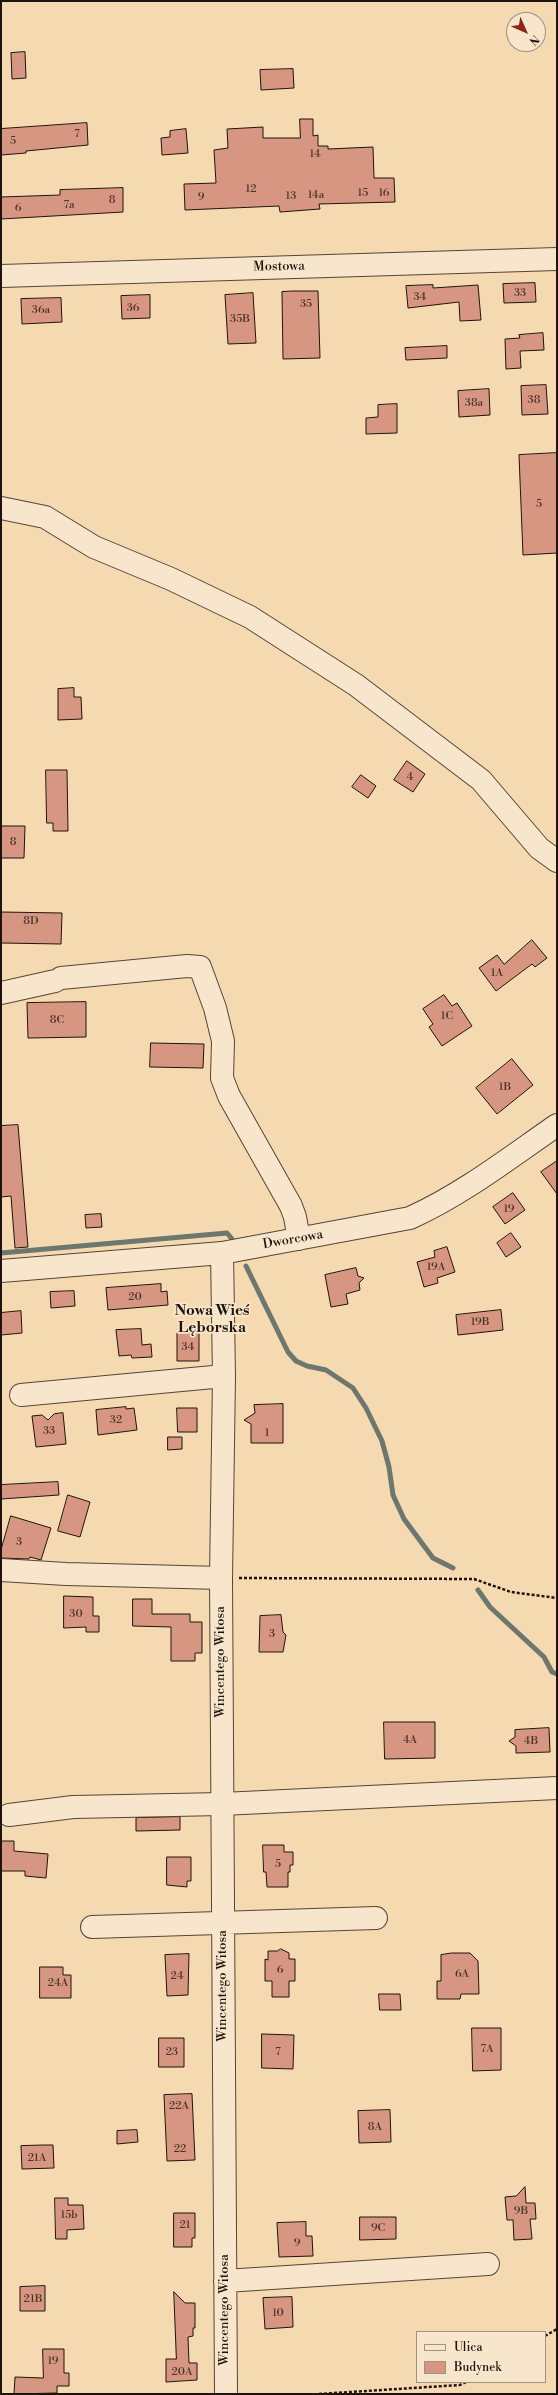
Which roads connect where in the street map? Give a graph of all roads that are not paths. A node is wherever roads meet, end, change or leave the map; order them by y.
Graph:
1 (557, 259) edge
2 (1, 276) edge
3 (1, 508) edge
4 (557, 861) edge
5 (1, 992) edge
6 (557, 1125) edge
7 (299, 1239) junction
8 (222, 1253) junction
9 (1, 1271) edge
10 (224, 1376) junction
11 (21, 1395) dead end
12 (1, 1570) edge
13 (221, 1578) junction
14 (557, 1788) edge
15 (222, 1804) junction
16 (10, 1815) dead end
17 (376, 1918) dead end
18 (223, 1924) junction
19 (92, 1927) dead end
20 (488, 2264) dead end
21 (225, 2281) junction
22 (226, 2394) edge

1 - 2 street, Mostowa
3 - 4 street
5 - 7 street
6 - 7 street, Dworcowa
7 - 8 street, Dworcowa
8 - 9 street, Dworcowa
8 - 10 street, Wincentego Witosa
10 - 11 street
10 - 13 street, Wincentego Witosa
12 - 13 street
13 - 15 street, Wincentego Witosa
14 - 15 street
15 - 16 street
15 - 18 street, Wincentego Witosa
17 - 18 street
18 - 19 street
18 - 21 street, Wincentego Witosa
20 - 21 street
21 - 22 street, Wincentego Witosa

